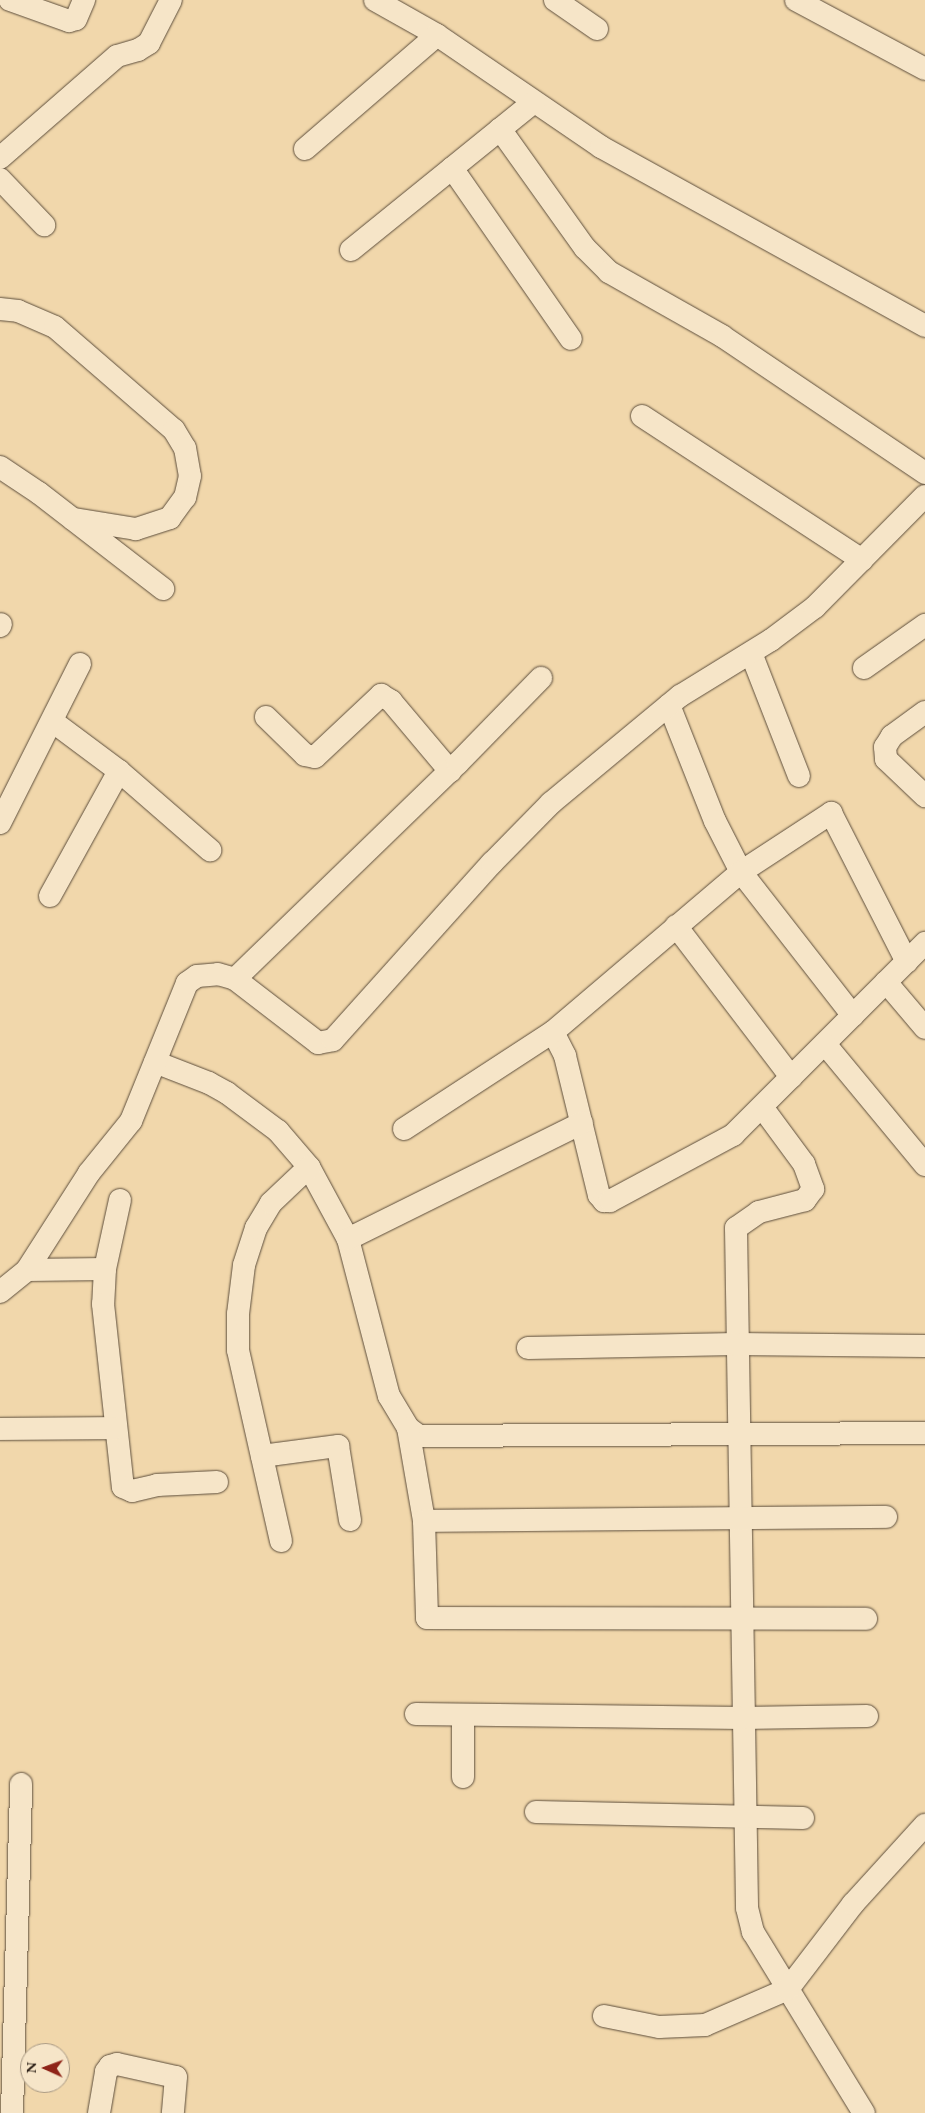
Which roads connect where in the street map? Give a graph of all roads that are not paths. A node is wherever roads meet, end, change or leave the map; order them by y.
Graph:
1 (10, 0) edge
2 (84, 0) edge
3 (171, 0) edge
4 (375, 0) edge
5 (555, 0) edge
6 (796, 0) edge
7 (597, 29) dead end
8 (437, 35) junction
9 (925, 69) edge
10 (534, 102) junction
11 (500, 129) junction
12 (304, 149) dead end
13 (0, 158) edge
14 (452, 168) junction
15 (0, 180) edge
16 (44, 226) dead end
17 (351, 250) dead end
18 (0, 309) edge
19 (924, 322) edge
20 (571, 339) dead end
21 (642, 416) dead end
22 (0, 467) edge
23 (925, 473) edge
24 (925, 496) edge
25 (74, 519) junction
26 (862, 560) junction
27 (163, 589) dead end
28 (925, 625) edge
29 (751, 653) junction
30 (80, 664) dead end
31 (864, 668) dead end
32 (541, 678) dead end
33 (669, 705) junction
34 (925, 712) edge
35 (266, 717) dead end
36 (52, 721) junction
37 (119, 771) junction
38 (450, 771) junction
39 (799, 776) dead end
40 (925, 796) edge
41 (0, 823) edge
42 (210, 850) dead end
43 (741, 872) junction
44 (50, 896) dead end
45 (676, 926) junction
46 (925, 943) edge
47 (907, 962) junction
48 (235, 979) junction
49 (886, 982) junction
50 (853, 1016) junction
51 (925, 1028) edge
52 (553, 1032) junction
53 (825, 1044) junction
54 (155, 1062) junction
55 (791, 1078) junction
56 (762, 1106) junction
57 (582, 1123) junction
58 (404, 1129) dead end
59 (925, 1165) edge
60 (309, 1167) junction
61 (120, 1200) dead end
62 (348, 1239) junction
63 (105, 1269) junction
64 (27, 1270) junction
65 (0, 1292) edge
66 (736, 1344) junction
67 (925, 1346) edge
68 (528, 1348) dead end
69 (116, 1428) junction
70 (408, 1428) junction
71 (0, 1430) edge
72 (925, 1433) edge
73 (738, 1435) junction
74 (262, 1456) junction
75 (217, 1482) dead end
76 (886, 1517) dead end
77 (739, 1519) junction
78 (350, 1520) dead end
79 (424, 1522) junction
80 (281, 1541) dead end
81 (741, 1618) junction
82 (866, 1619) dead end
83 (416, 1714) dead end
84 (462, 1715) junction
85 (867, 1716) dead end
86 (743, 1718) junction
87 (463, 1777) dead end
88 (20, 1784) dead end
89 (536, 1812) dead end
90 (745, 1816) junction
91 (803, 1818) dead end
92 (925, 1825) edge
93 (788, 1989) junction
94 (604, 2016) dead end
95 (12, 2113) edge
96 (99, 2113) edge
97 (173, 2113) edge
98 (864, 2113) edge

1 - 2 street
3 - 13 street
4 - 8 street
5 - 7 street
6 - 9 street
8 - 10 street
8 - 12 street
10 - 11 street
10 - 19 street
11 - 14 street
11 - 23 street
14 - 17 street
14 - 20 street
15 - 16 street
18 - 25 street
21 - 26 street
22 - 25 street
24 - 26 street
25 - 27 street
26 - 29 street
28 - 31 street
29 - 33 street
29 - 39 street
30 - 36 street
32 - 38 street
33 - 43 street
33 - 48 street
34 - 40 street
35 - 38 street
36 - 37 street
36 - 41 street
37 - 42 street
37 - 44 street
38 - 48 street
43 - 45 street
43 - 47 street
43 - 50 street
45 - 52 street
45 - 55 street
46 - 47 street
47 - 49 street
48 - 54 street
49 - 50 street
49 - 51 street
50 - 53 street
52 - 57 street
52 - 58 street
53 - 55 street
53 - 59 street
54 - 60 street
54 - 64 street
55 - 56 street
56 - 57 street
56 - 66 street
57 - 62 street
60 - 62 street
60 - 74 street
61 - 63 street
62 - 70 street
63 - 64 street
63 - 69 street
64 - 65 street
66 - 67 street
66 - 68 street
66 - 73 street
69 - 71 street
69 - 75 street
70 - 73 street
70 - 79 street
72 - 73 street
73 - 77 street
74 - 78 street
74 - 80 street
76 - 77 street
77 - 79 street
77 - 81 street
79 - 81 street
81 - 82 street
81 - 86 street
83 - 84 street
84 - 86 street
84 - 87 street
85 - 86 street
86 - 90 street
88 - 95 street
89 - 90 street
90 - 91 street
90 - 93 street
92 - 93 street
93 - 94 street
93 - 98 street
96 - 97 street

